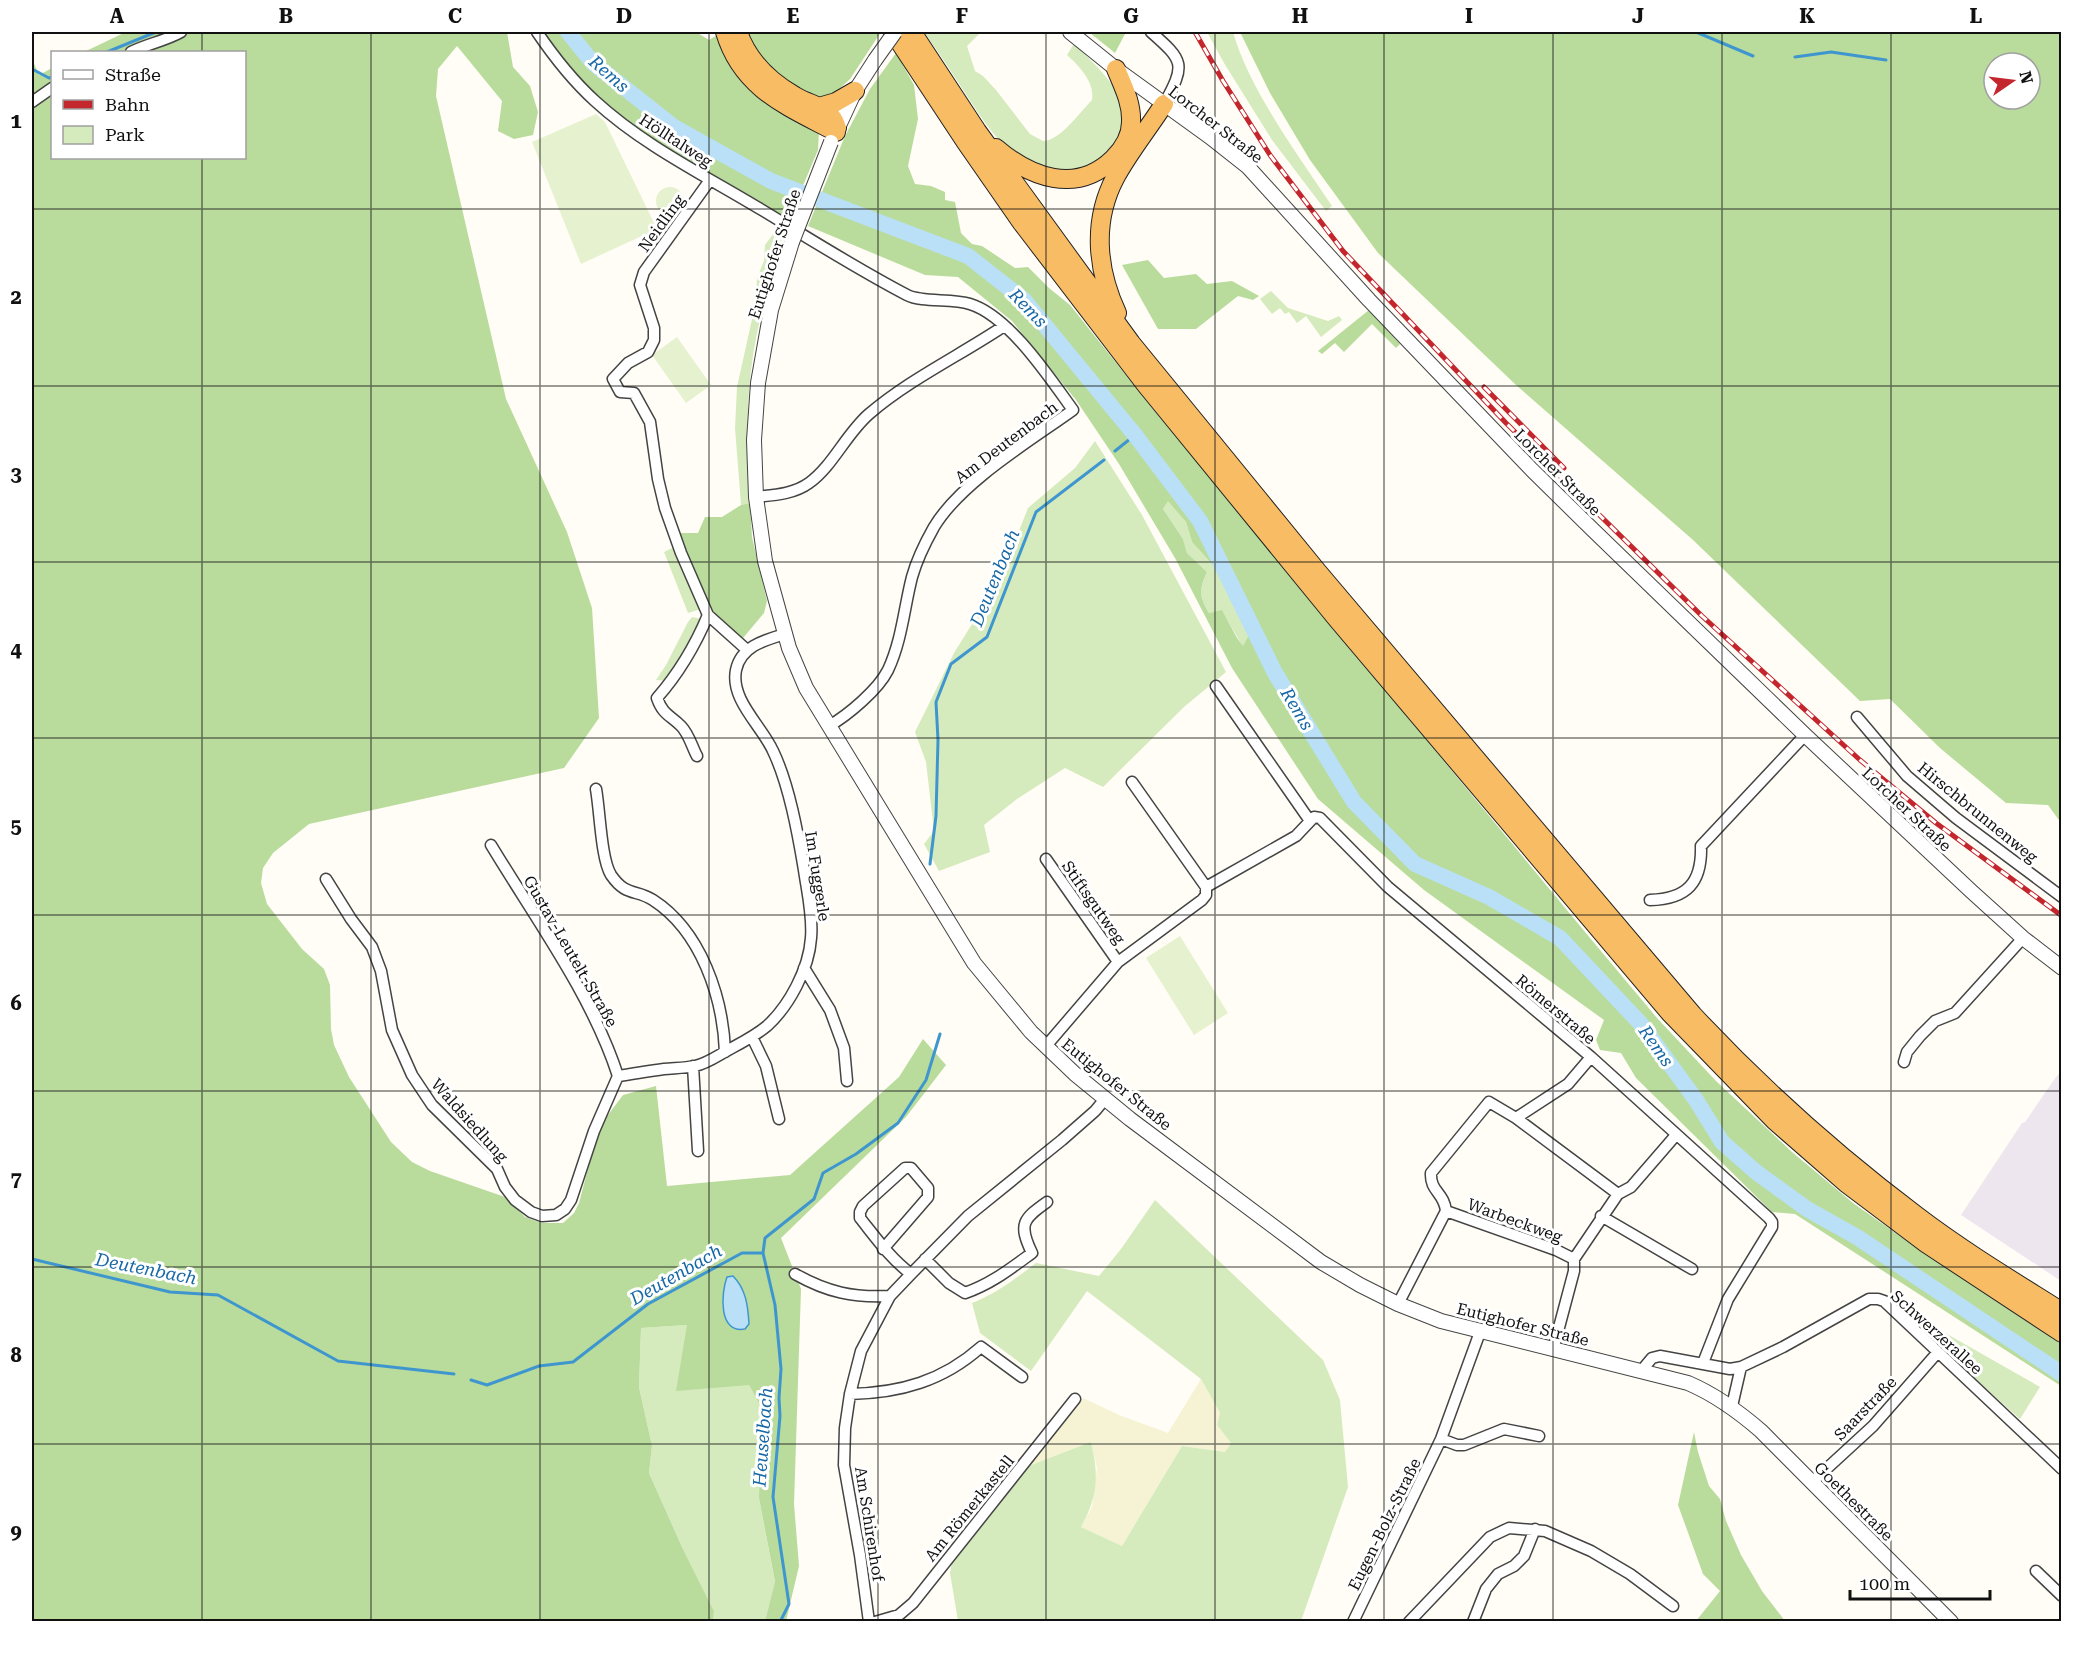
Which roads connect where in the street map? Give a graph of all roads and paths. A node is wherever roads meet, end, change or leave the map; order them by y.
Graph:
1 (181, 32) edge
2 (537, 32) edge
3 (725, 32) edge
4 (738, 32) edge
5 (894, 32) edge
6 (912, 32) edge
7 (1070, 32) edge
8 (1151, 32) edge
9 (133, 51) edge
10 (1116, 69) junction
11 (51, 89) edge
12 (855, 91) junction
13 (32, 102) edge
14 (1164, 104) junction
15 (819, 107) junction
16 (977, 132) junction
17 (835, 134) junction
18 (1129, 136) junction
19 (710, 180) junction
20 (827, 250) joint
21 (1004, 326) junction
22 (1131, 343) junction
23 (756, 497) junction
24 (708, 615) junction
25 (785, 634) junction
26 (747, 650) junction
27 (1216, 686) dead end
28 (1857, 717) dead end
29 (829, 726) junction
30 (1805, 735) junction
31 (697, 756) dead end
32 (1132, 782) dead end
33 (596, 789) dead end
34 (1313, 819) junction
35 (491, 845) dead end
36 (1046, 859) dead end
37 (326, 879) dead end
38 (1206, 887) junction
39 (2061, 897) edge
40 (1650, 900) dead end
41 (2023, 938) junction
42 (1118, 962) junction
43 (804, 968) junction
44 (2061, 968) edge
45 (752, 1037) junction
46 (1046, 1046) junction
47 (725, 1052) junction
48 (1591, 1057) junction
49 (1904, 1062) dead end
50 (693, 1066) junction
51 (618, 1076) junction
52 (847, 1081) dead end
53 (1105, 1099) junction
54 (1516, 1118) junction
55 (779, 1119) dead end
56 (1676, 1135) junction
57 (698, 1151) dead end
58 (1618, 1194) junction
59 (1047, 1202) dead end
60 (1446, 1211) junction
61 (1601, 1216) junction
62 (883, 1249) junction
63 (925, 1259) junction
64 (1574, 1259) junction
65 (1692, 1269) dead end
66 (795, 1274) dead end
67 (910, 1274) junction
68 (890, 1296) junction
69 (1398, 1304) junction
70 (2061, 1312) edge
71 (1480, 1332) junction
72 (2061, 1333) edge
73 (1553, 1350) junction
74 (1938, 1352) junction
75 (1703, 1363) junction
76 (1741, 1367) junction
77 (1642, 1370) junction
78 (1022, 1377) dead end
79 (850, 1394) junction
80 (1075, 1399) dead end
81 (1732, 1406) junction
82 (1539, 1436) dead end
83 (1441, 1439) junction
84 (2061, 1469) edge
85 (1811, 1483) junction
86 (1535, 1529) junction
87 (2036, 1572) dead end
88 (2061, 1596) edge
89 (1673, 1606) dead end
90 (870, 1622) edge
91 (875, 1622) edge
92 (1353, 1622) edge
93 (1409, 1622) edge
94 (1473, 1622) edge
95 (1952, 1622) edge

1 - 9 street
2 - 19 street, Hölltalweg
3 - 17 highway
4 - 15 highway
5 - 12 street, Eutighofer Straße, bridge
5 - 72 highway
6 - 16 highway
7 - 10 street, Lorcher Straße
8 - 14 street
10 - 14 street, Lorcher Straße
10 - 18 highway
11 - 13 street
12 - 15 highway
12 - 17 street, Eutighofer Straße
14 - 18 highway
14 - 22 highway
14 - 30 street, Lorcher Straße
15 - 17 highway
16 - 18 highway
16 - 22 highway
17 - 23 street, Eutighofer Straße, bridge
19 - 20 street, Hölltalweg
19 - 24 street, Neidling
20 - 21 street, Am Deutenbach
21 - 23 street
21 - 29 street, Am Deutenbach
22 - 70 highway
23 - 25 street, Eutighofer Straße
24 - 26 street
24 - 31 street
25 - 26 street
25 - 29 street, Eutighofer Straße
26 - 43 street, Im Fuggerle
27 - 34 street, Römerstraße
28 - 39 street, Hirschbrunnenweg
29 - 46 street, Eutighofer Straße
30 - 40 street
30 - 41 street, Lorcher Straße
32 - 38 street
33 - 47 street
34 - 38 street
34 - 48 street, Römerstraße
35 - 51 street, Gustav-Leutelt-Straße
36 - 42 street, Stiftsgutweg
37 - 51 street, Waldsiedlung
38 - 42 street, Stiftsgutweg
41 - 44 street, Lorcher Straße
41 - 49 street
42 - 46 street, Stiftsgutweg
43 - 45 street, Im Fuggerle
43 - 52 street
45 - 47 street, Im Fuggerle
45 - 55 street
46 - 53 street, Eutighofer Straße
47 - 50 street, Im Fuggerle
48 - 54 street
48 - 56 street, Römerstraße
50 - 51 street, Im Fuggerle
50 - 57 street
53 - 63 street, Am Schirenhof
53 - 69 street, Eutighofer Straße
54 - 58 street
54 - 60 street
56 - 58 street
56 - 75 street, Römerstraße
58 - 61 street
59 - 63 street
60 - 64 street, Warbeckweg
60 - 69 street
61 - 64 street
61 - 65 street
62 - 62 street
62 - 67 street
63 - 67 street, Am Schirenhof
64 - 73 street
66 - 68 street
67 - 68 street, Am Schirenhof
68 - 79 street, Am Schirenhof
69 - 71 street, Eutighofer Straße
71 - 73 street, Eutighofer Straße
71 - 83 street, Eugen-Bolz-Straße
73 - 77 street, Eutighofer Straße
74 - 76 street, Schwerzerallee
74 - 84 street, Schwerzerallee
74 - 85 street, Saarstraße
75 - 76 street, Schwerzerallee
75 - 77 street, Schwerzerallee
76 - 81 street
77 - 81 street, Eutighofer Straße
78 - 79 street
79 - 90 street, Am Schirenhof
80 - 91 street, Am Römerkastell
81 - 85 street, Goethestraße
82 - 83 street
83 - 92 street, Eugen-Bolz-Straße
85 - 95 street, Goethestraße
86 - 89 street
86 - 93 street
86 - 94 street
87 - 88 street

